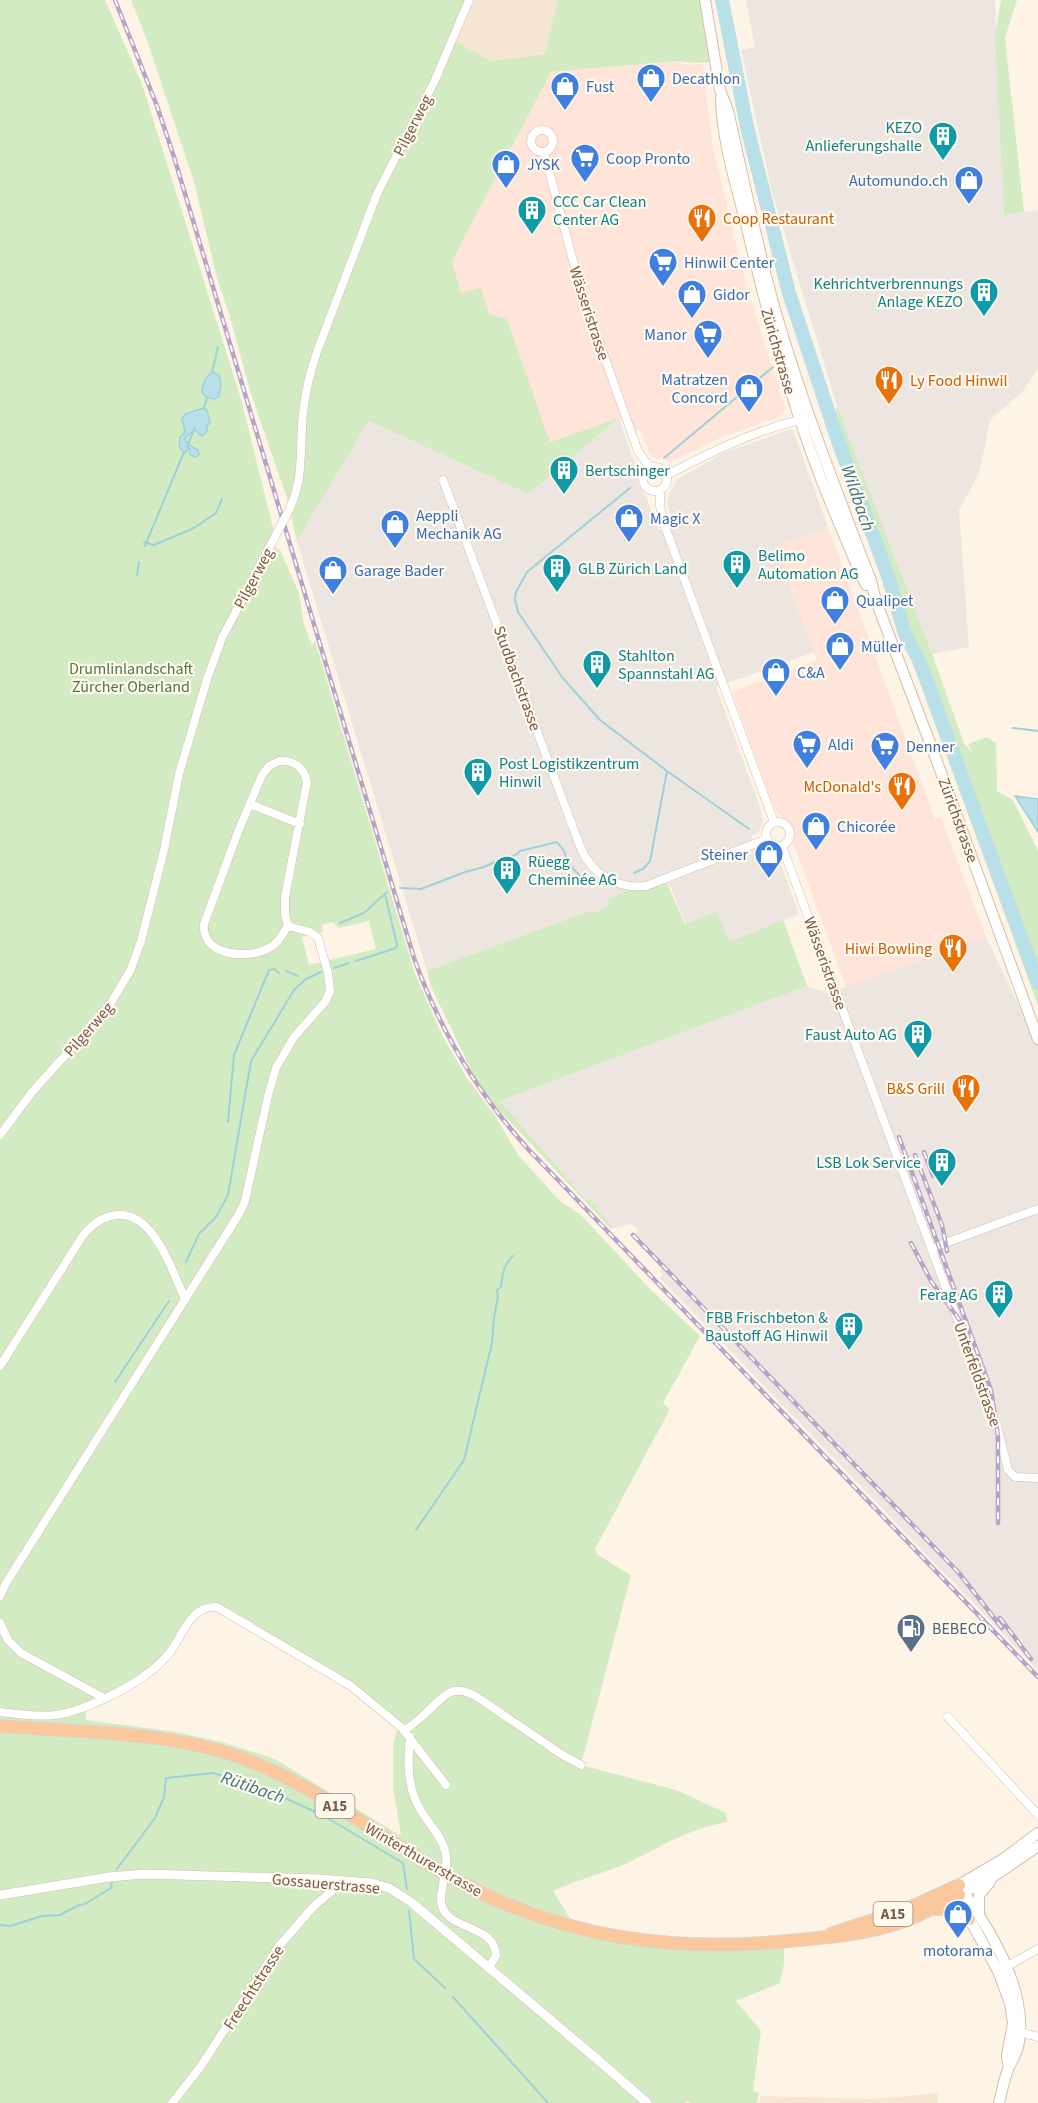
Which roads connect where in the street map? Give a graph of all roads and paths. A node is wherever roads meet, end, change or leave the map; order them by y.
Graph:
1 (469, 0) edge
2 (705, 0) edge
3 (720, 90) junction
4 (544, 152) dead end
5 (804, 419) junction
6 (650, 468) junction
7 (667, 475) junction
8 (443, 480) dead end
9 (660, 490) junction
10 (250, 804) junction
11 (774, 822) junction
12 (300, 824) junction
13 (766, 839) junction
14 (782, 846) junction
15 (288, 927) junction
16 (1038, 1040) edge
17 (0, 1134) edge
18 (1038, 1209) edge
19 (932, 1248) junction
20 (184, 1299) junction
21 (0, 1366) edge
22 (1038, 1478) edge
23 (0, 1596) edge
24 (0, 1623) edge
25 (104, 1698) junction
26 (0, 1712) edge
27 (948, 1717) dead end
28 (0, 1726) edge
29 (407, 1734) junction
30 (581, 1765) dead end
31 (446, 1785) dead end
32 (1038, 1815) edge
33 (1038, 1833) edge
34 (1038, 1846) edge
35 (994, 1876) junction
36 (344, 1881) junction
37 (960, 1890) junction
38 (0, 1895) edge
39 (932, 1910) junction
40 (975, 1919) junction
41 (824, 1937) junction
42 (1038, 1949) edge
43 (489, 1967) junction
44 (1002, 1969) junction
45 (1020, 2032) junction
46 (1038, 2037) edge
47 (1009, 2067) junction
48 (172, 2103) edge
49 (646, 2103) edge
50 (999, 2103) edge

1 - 17 street, Pilgerweg, bridge
2 - 3 main road, Zürichstrasse
3 - 5 main road, Zürichstrasse
3 - 5 main road, Zürichstrasse
4 - 6 street, Wässeristrasse
5 - 7 street
5 - 16 main road, Zürichstrasse
6 - 7 street
6 - 9 street
7 - 9 street
8 - 13 street, Studbachstrasse
9 - 11 street
10 - 12 street
10 - 12 street
10 - 15 street
11 - 13 street
11 - 14 street
12 - 15 street
13 - 14 street
14 - 19 street, Wässeristrasse
15 - 20 street
18 - 19 street
19 - 22 street, Unterfeldstrasse
20 - 21 street
20 - 23 street
24 - 25 street
25 - 26 street
25 - 29 street
27 - 32 street
28 - 41 highway, Winterthurerstrasse / A15
29 - 30 street
29 - 31 street
29 - 43 street, bridge
33 - 37 main road
34 - 35 main road
35 - 37 main road
35 - 40 main road
36 - 38 street, Gossauerstrasse
36 - 43 street, Gossauerstrasse
36 - 48 street, Freechtstrasse
37 - 39 highway, A15
37 - 40 main road
37 - 41 highway, A15
39 - 40 highway
39 - 41 highway, A15
40 - 44 main road
42 - 44 street
43 - 49 street, Gossauerstrasse
44 - 45 main road
44 - 47 main road
45 - 46 street
45 - 47 main road
47 - 50 main road

